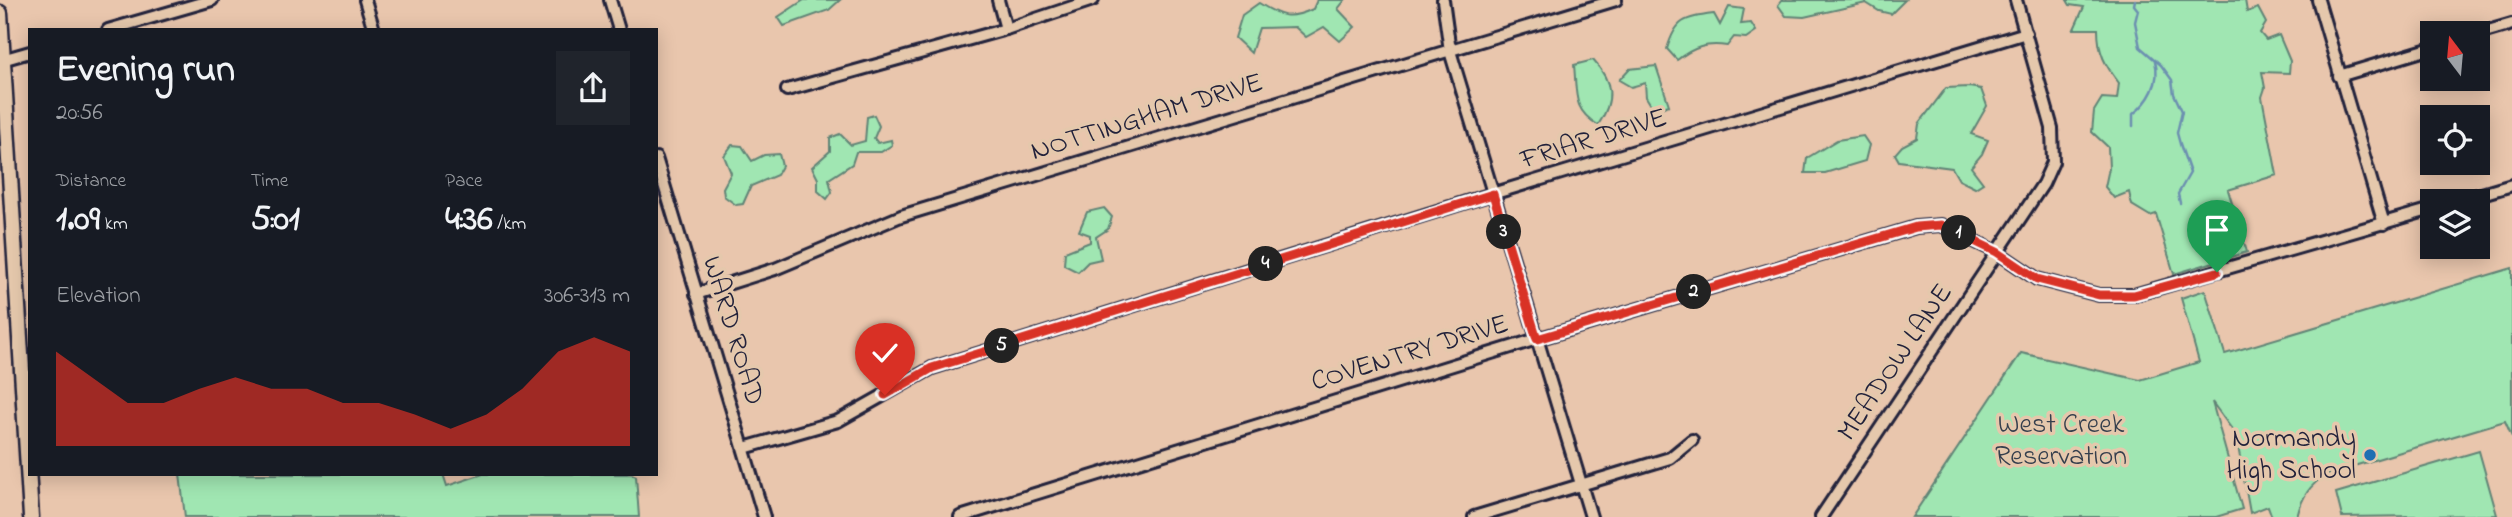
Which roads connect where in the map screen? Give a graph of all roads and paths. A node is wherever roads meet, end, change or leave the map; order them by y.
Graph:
1 (212, 0) edge
2 (365, 0) edge
3 (610, 0) edge
4 (998, 0) edge
5 (1093, 0) edge
6 (1443, 0) edge
7 (1616, 0) edge
8 (2016, 0) edge
9 (2318, 0) edge
10 (0, 13) edge
11 (2512, 24) edge
12 (115, 28) edge
13 (373, 28) edge
14 (617, 28) edge
15 (1006, 29) junction
16 (2490, 30) edge
17 (2026, 33) junction
18 (1450, 51) junction
19 (2420, 52) edge
20 (28, 53) edge
21 (2, 60) junction
22 (2339, 76) junction
23 (788, 90) dead end
24 (658, 165) edge
25 (2512, 185) edge
26 (2490, 192) edge
27 (1493, 194) junction
28 (2420, 213) edge
29 (2384, 224) junction
30 (1997, 252) junction
31 (696, 294) junction
32 (1537, 339) junction
33 (1692, 440) dead end
34 (744, 448) junction
35 (28, 470) edge
36 (28, 476) edge
37 (1581, 484) junction
38 (973, 514) edge
39 (31, 517) edge
40 (764, 517) edge
41 (960, 517) edge
42 (1474, 517) edge
43 (1591, 517) edge
44 (1821, 517) edge

1 - 12 street
2 - 13 street
3 - 14 street
4 - 15 street
5 - 15 street
6 - 18 street
7 - 18 street, NOTTINGHAM DRIVE
8 - 17 street, MEADOW LANE
9 - 22 street
10 - 21 main road
11 - 16 street
15 - 23 street
17 - 27 street, FRIAR DRIVE
17 - 30 street, MEADOW LANE
18 - 27 street
18 - 31 street, NOTTINGHAM DRIVE
19 - 22 street
20 - 21 street
21 - 35 main road
22 - 29 street
24 - 31 street, WARD ROAD
25 - 26 street
27 - 32 street
27 - 34 street, FRIAR DRIVE
28 - 29 street, COVENTRY DRIVE
29 - 30 street, COVENTRY DRIVE
30 - 32 street, COVENTRY DRIVE
30 - 44 street, MEADOW LANE
31 - 34 street, WARD ROAD
32 - 37 street
32 - 38 street, COVENTRY DRIVE
33 - 37 street
34 - 40 street, WARD ROAD
36 - 39 main road
37 - 42 street
37 - 43 street
38 - 41 street, COVENTRY DRIVE

